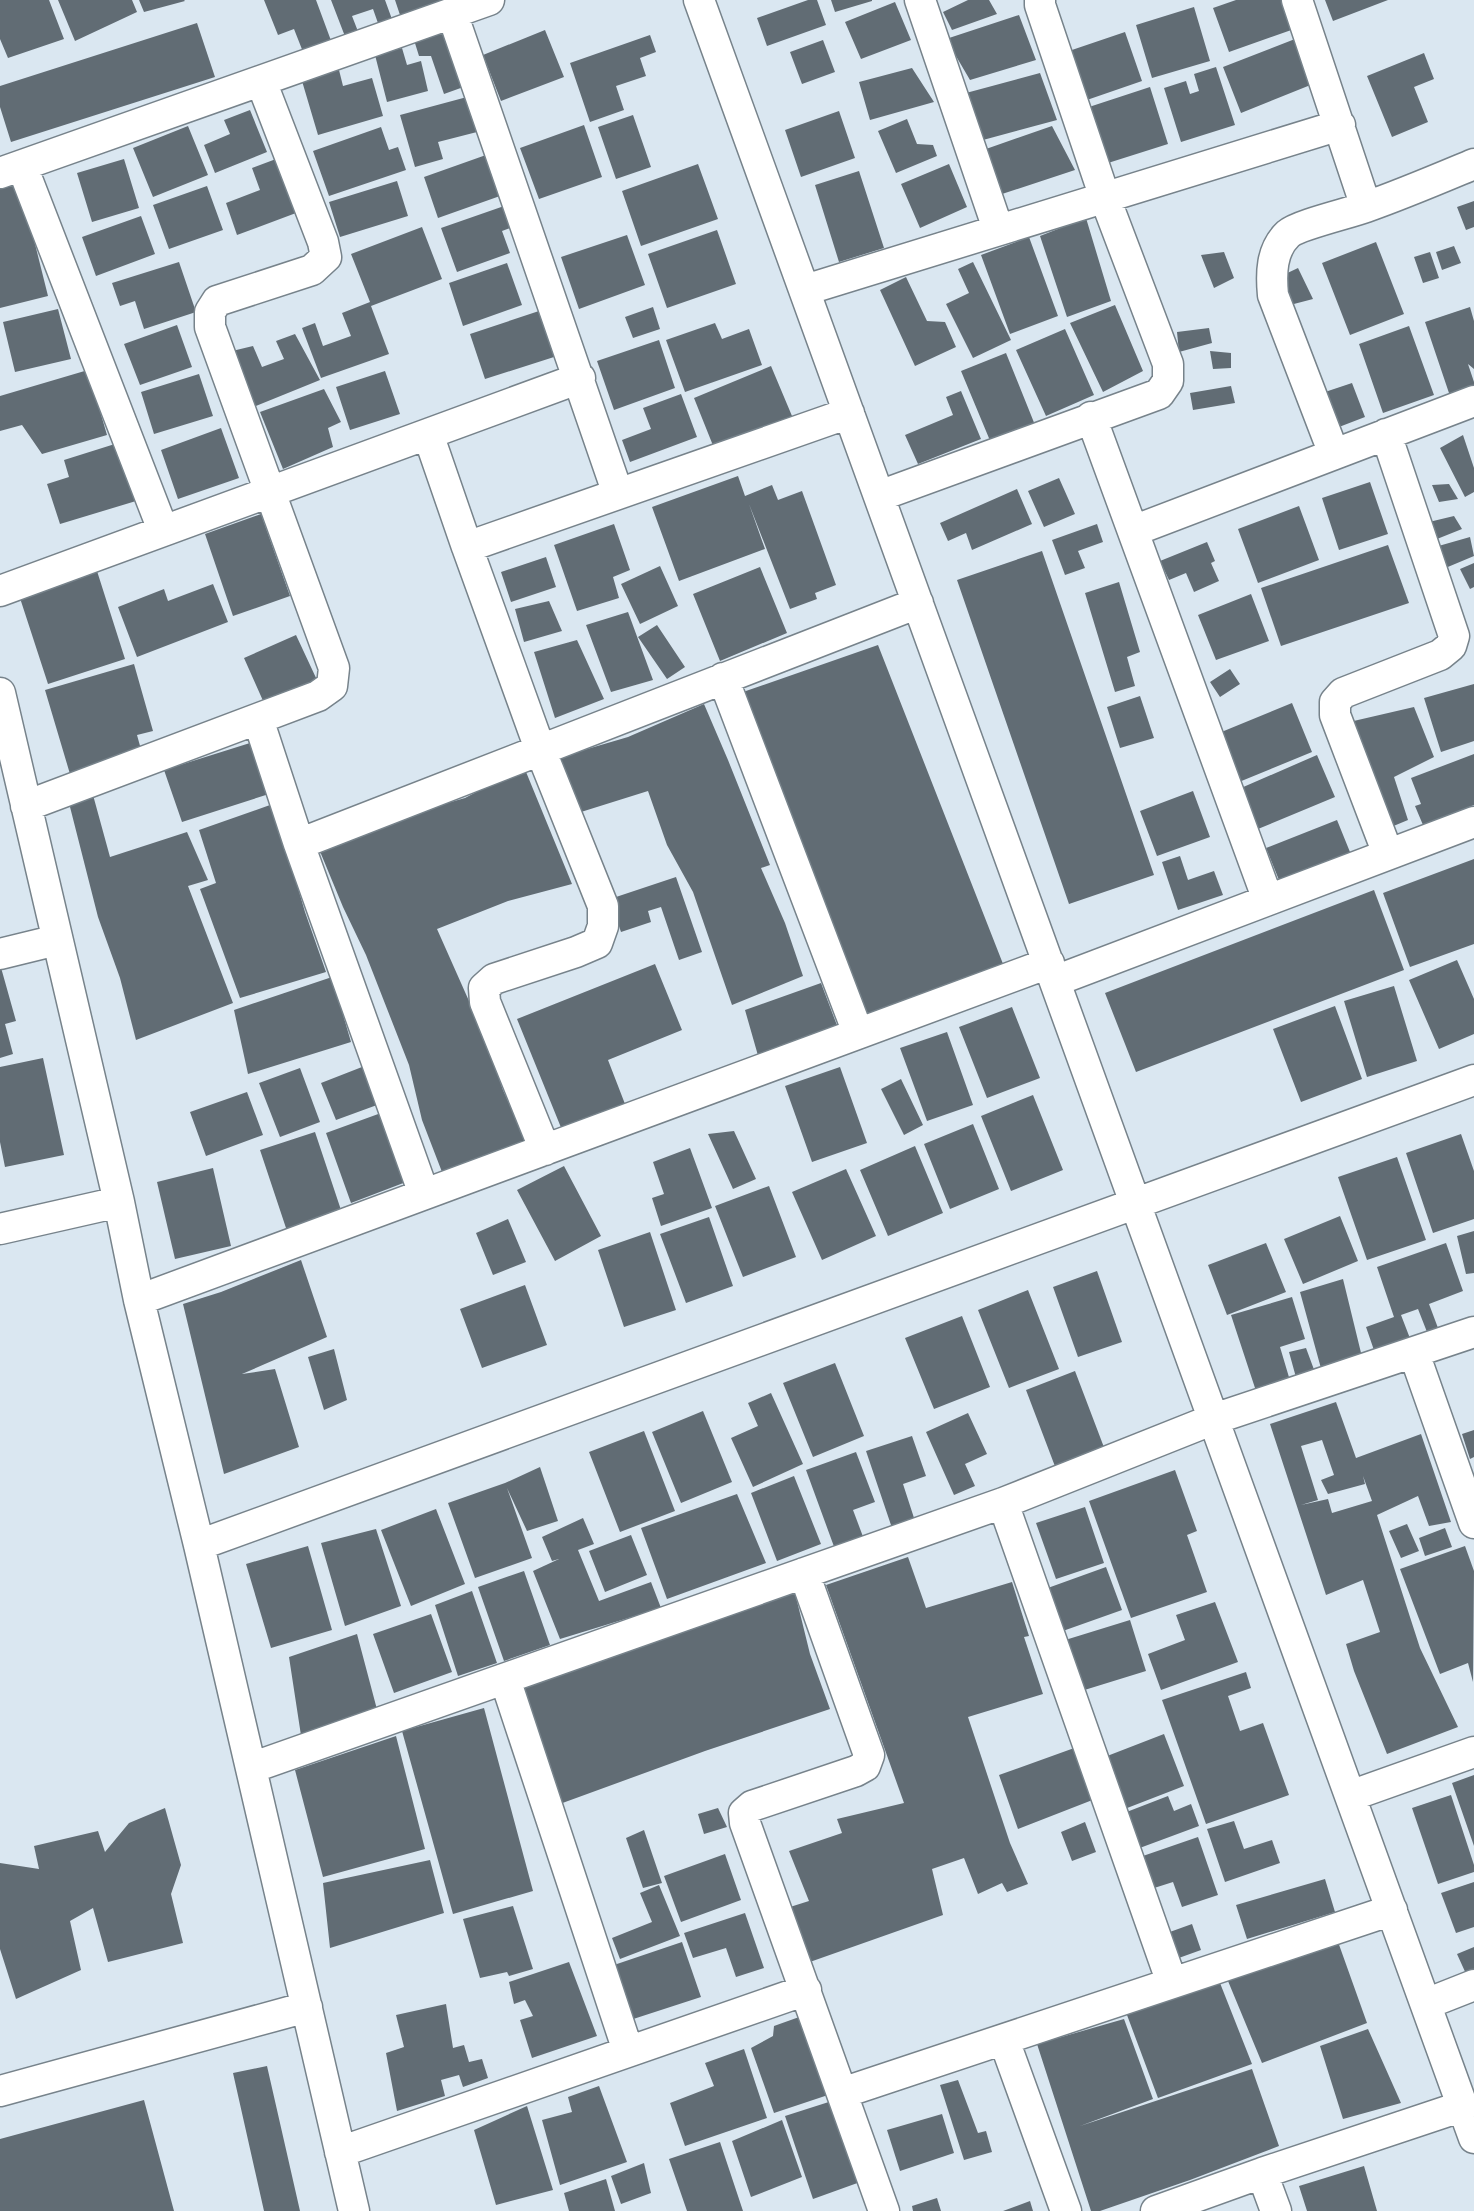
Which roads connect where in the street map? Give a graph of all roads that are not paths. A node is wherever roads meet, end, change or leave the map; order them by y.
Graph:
1 (489, 0) edge
2 (699, 0) edge
3 (920, 0) edge
4 (1040, 0) edge
5 (1297, 0) edge
6 (452, 13) junction
7 (261, 81) junction
8 (1340, 125) junction
9 (1474, 164) edge
10 (11, 170) edge
11 (1105, 198) junction
12 (1366, 207) junction
13 (998, 229) junction
14 (805, 290) junction
15 (580, 378) junction
16 (1472, 407) edge
17 (849, 413) junction
18 (1091, 417) junction
19 (428, 434) junction
20 (1386, 434) junction
21 (1334, 454) junction
22 (270, 492) junction
23 (618, 494) junction
24 (879, 496) junction
25 (163, 530) junction
26 (1133, 531) junction
27 (467, 547) junction
28 (0, 591) edge
29 (918, 603) junction
30 (723, 678) junction
31 (1, 704) edge
32 (258, 719) junction
33 (540, 749) junction
34 (26, 806) junction
35 (1474, 822) edge
36 (299, 844) junction
37 (1388, 854) junction
38 (1268, 900) junction
39 (57, 940) junction
40 (0, 954) edge
41 (1052, 972) junction
42 (858, 1033) junction
43 (1474, 1080) edge
44 (545, 1150) junction
45 (424, 1194) junction
46 (118, 1202) junction
47 (1136, 1203) junction
48 (0, 1229) edge
49 (139, 1300) junction
50 (1474, 1332) edge
51 (1414, 1353) junction
52 (1214, 1419) junction
53 (1003, 1503) junction
54 (1474, 1523) edge
55 (199, 1545) junction
56 (804, 1573) junction
57 (505, 1679) junction
58 (1474, 1752) edge
59 (251, 1768) junction
60 (1350, 1796) junction
61 (1392, 1910) junction
62 (1172, 1983) junction
63 (1474, 1985) edge
64 (806, 1990) junction
65 (1426, 2004) junction
66 (307, 2007) junction
67 (1004, 2040) junction
68 (628, 2051) junction
69 (0, 2091) edge
70 (842, 2093) junction
71 (1462, 2106) junction
72 (1474, 2138) edge
73 (340, 2152) junction
74 (1262, 2173) junction
75 (354, 2211) edge
76 (884, 2211) edge
77 (1066, 2211) edge
78 (1156, 2211) edge
79 (1276, 2211) edge

1 - 6 street
2 - 14 street
3 - 13 street
4 - 11 street
5 - 8 street
6 - 7 street
6 - 15 street
7 - 10 street
7 - 22 street
8 - 11 street
8 - 12 street
9 - 12 street
10 - 25 street
11 - 13 street
11 - 18 street
12 - 21 street
13 - 14 street
14 - 17 street
15 - 19 street
15 - 23 street
16 - 20 street
17 - 23 street
17 - 24 street
18 - 24 street
18 - 26 street
19 - 22 street
19 - 27 street
20 - 21 street
20 - 37 street
21 - 26 street
22 - 25 street
22 - 32 street
23 - 27 street
24 - 29 street
25 - 28 street
26 - 38 street
27 - 33 street
29 - 30 street
29 - 41 street
30 - 33 street
30 - 42 street
31 - 34 street
32 - 34 street
32 - 36 street
33 - 36 street
33 - 44 street
34 - 39 street
35 - 37 street
36 - 45 street
37 - 38 street
38 - 41 street
39 - 40 street
39 - 46 street
41 - 42 street
41 - 47 street
42 - 44 street
43 - 47 street
44 - 45 street
45 - 49 street
46 - 48 street
46 - 49 street
47 - 52 street
47 - 55 street
49 - 55 street
50 - 51 street
51 - 52 street
51 - 54 street
52 - 53 street
52 - 60 street
53 - 56 street
53 - 62 street
55 - 59 street
56 - 57 street
56 - 64 street
57 - 59 street
57 - 68 street
58 - 60 street
59 - 66 street
60 - 61 street
61 - 62 street
61 - 65 street
62 - 67 street
63 - 65 street
64 - 68 street
64 - 70 street
65 - 71 street
66 - 69 street
66 - 73 street
67 - 70 street
67 - 77 street
68 - 73 street
70 - 76 street
71 - 72 street
71 - 74 street
73 - 75 street
74 - 78 street
74 - 79 street

